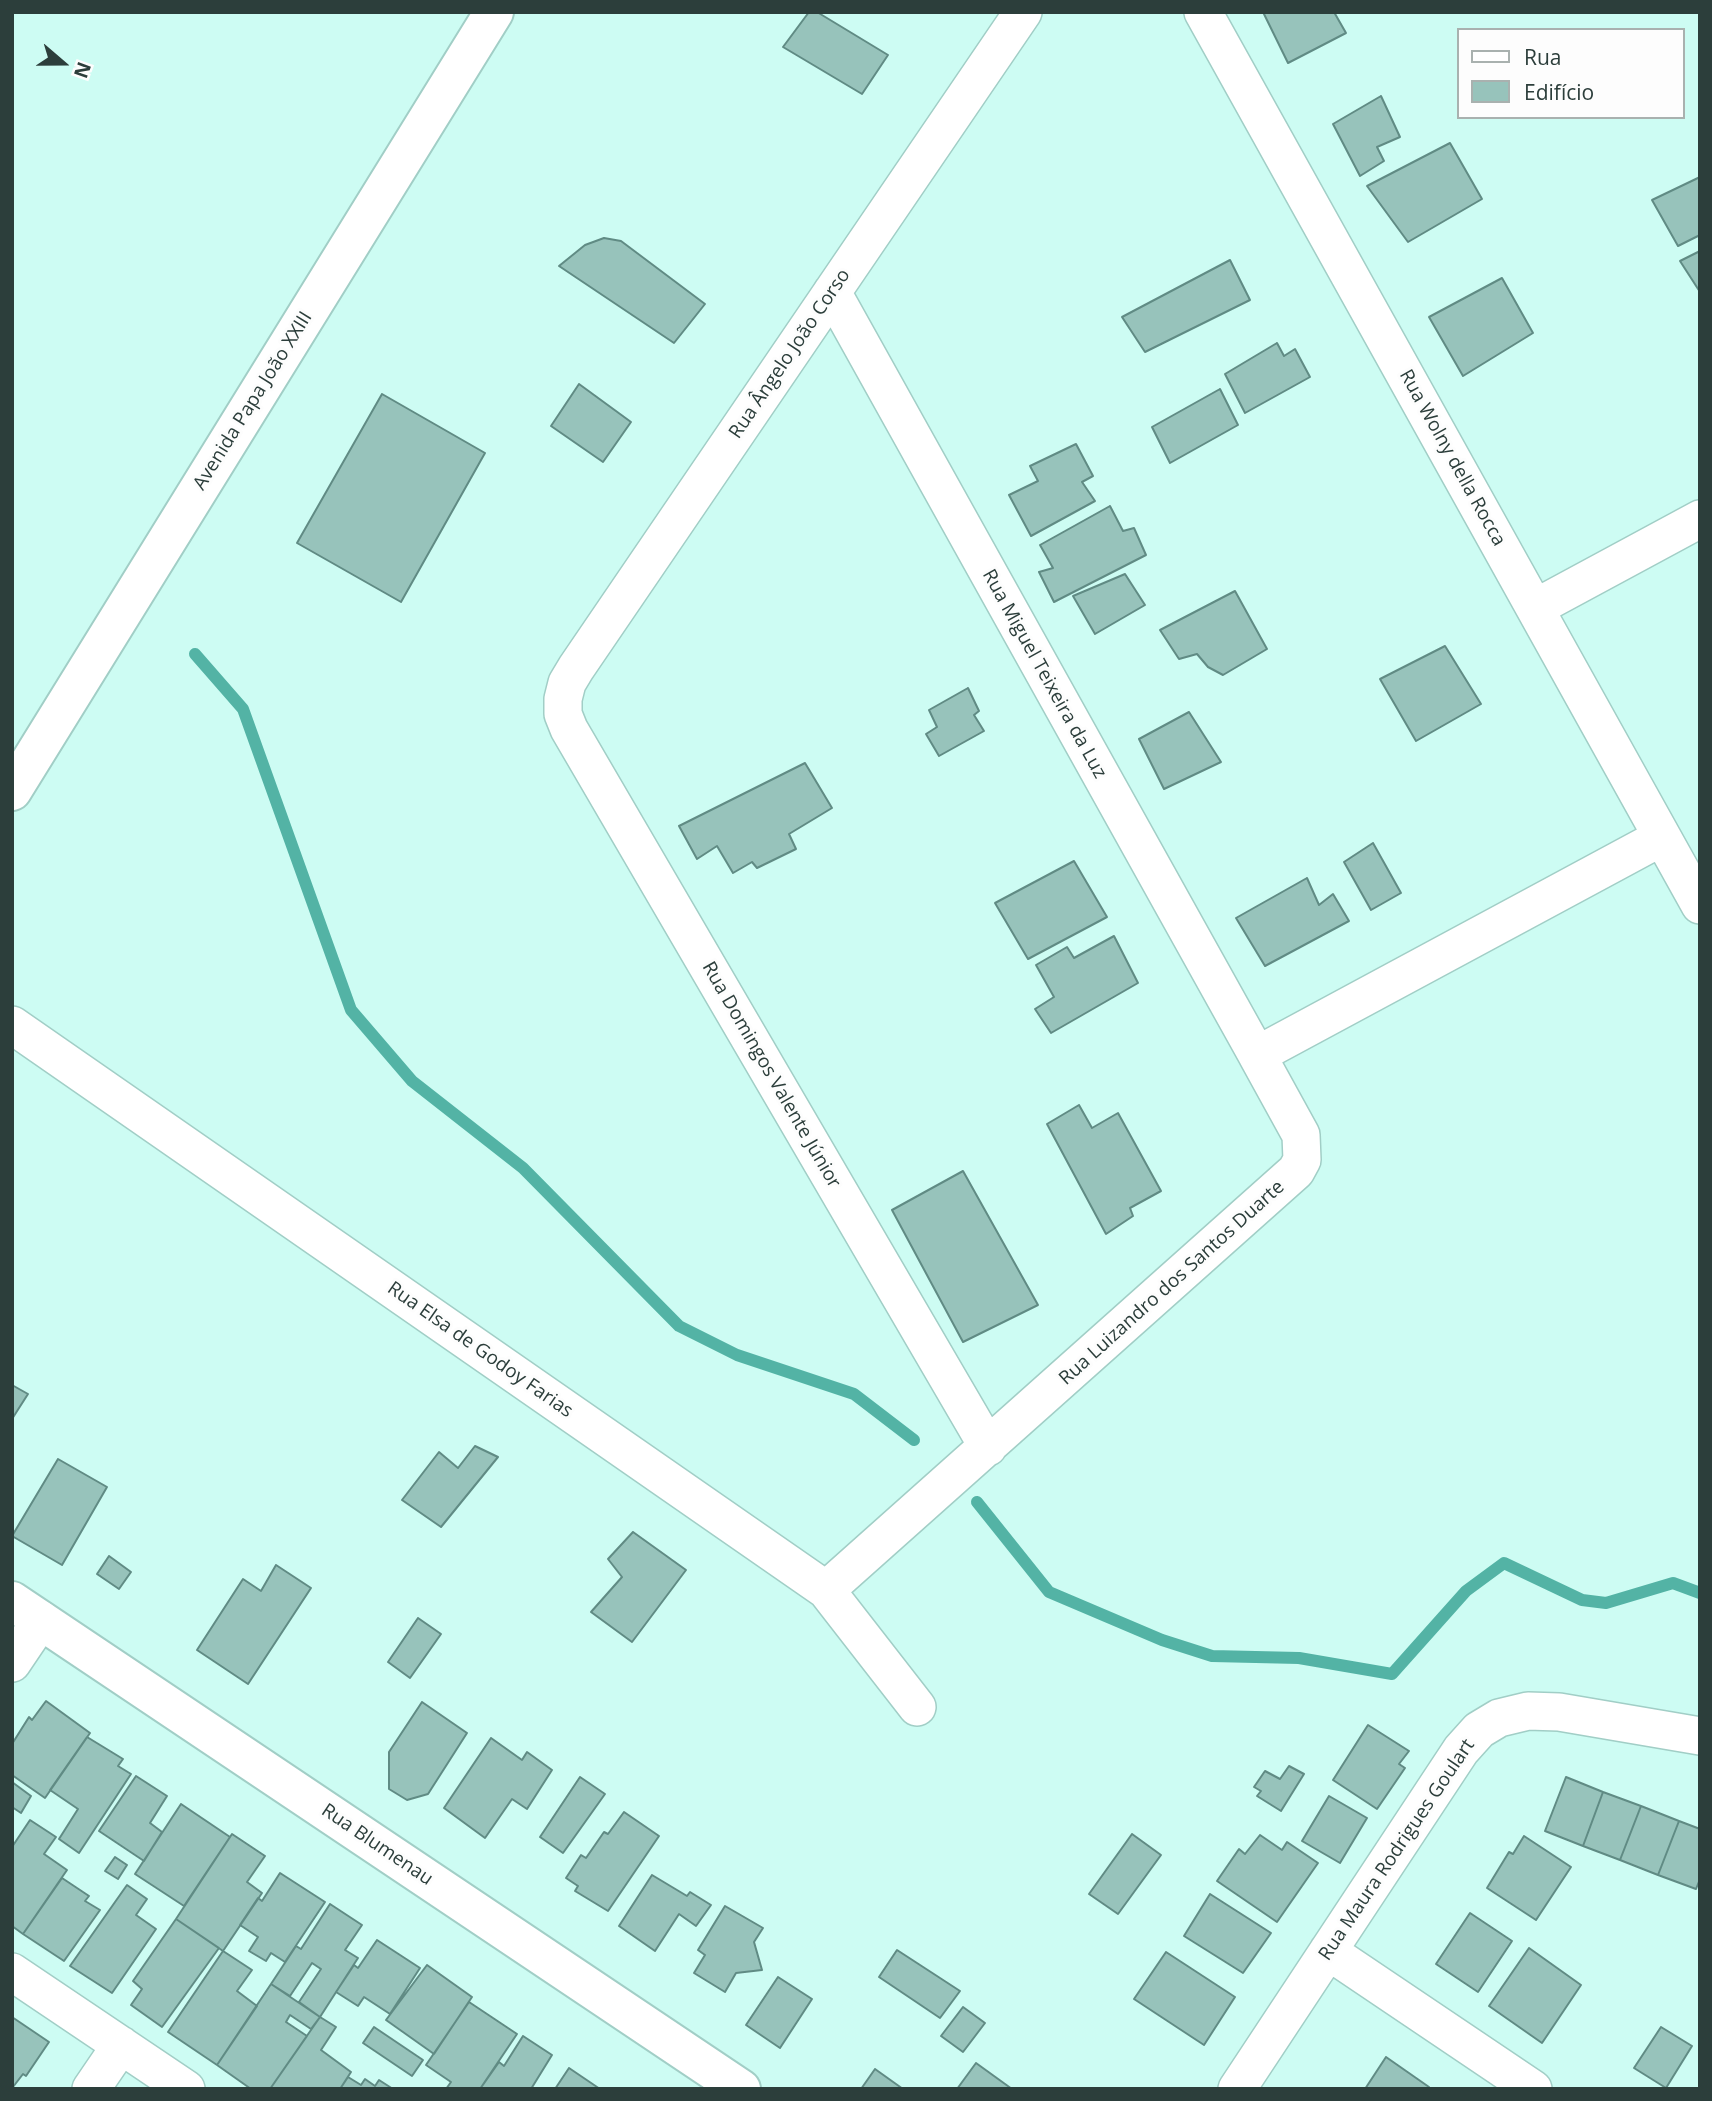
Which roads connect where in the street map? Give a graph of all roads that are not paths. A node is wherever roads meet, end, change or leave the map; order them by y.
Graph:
1 (494, 12) edge
2 (1023, 12) edge
3 (1203, 12) edge
4 (832, 292) junction
5 (1700, 519) edge
6 (1535, 608) junction
7 (563, 699) joint
8 (12, 791) edge
9 (1662, 837) junction
10 (1700, 905) edge
11 (12, 1026) edge
12 (1257, 1055) junction
13 (988, 1447) junction
14 (827, 1590) junction
15 (27, 1611) edge
16 (12, 1663) edge
17 (917, 1707) dead end
18 (1700, 1735) edge
19 (1328, 1951) junction
20 (12, 1972) edge
21 (121, 2045) junction
22 (92, 2089) edge
23 (186, 2089) edge
24 (741, 2089) edge
25 (1237, 2089) edge
26 (1533, 2089) edge

1 - 8 main road, Avenida Papa João XXIII
2 - 4 street, Rua Ângelo João Corso
3 - 6 street, Rua Wolny della Rocca
4 - 7 street, Rua Ângelo João Corso
4 - 12 street, Rua Miguel Teixeira da Luz
5 - 6 street
6 - 9 street, Rua Wolny della Rocca
7 - 13 street, Rua Domingos Valente Júnior
9 - 10 street, Rua Wolny della Rocca
9 - 12 street
11 - 14 street, Rua Elsa de Godoy Farias
12 - 13 street, Rua Luizandro dos Santos Duarte
13 - 14 street, Rua Luizandro dos Santos Duarte
14 - 17 street, Rua Elsa de Godoy Farias
15 - 16 street
15 - 24 main road, Rua Blumenau
18 - 19 street, Rua Maura Rodrigues Goulart
19 - 25 street, Rua Maura Rodrigues Goulart
19 - 26 street
20 - 21 street
21 - 22 street
21 - 23 street

